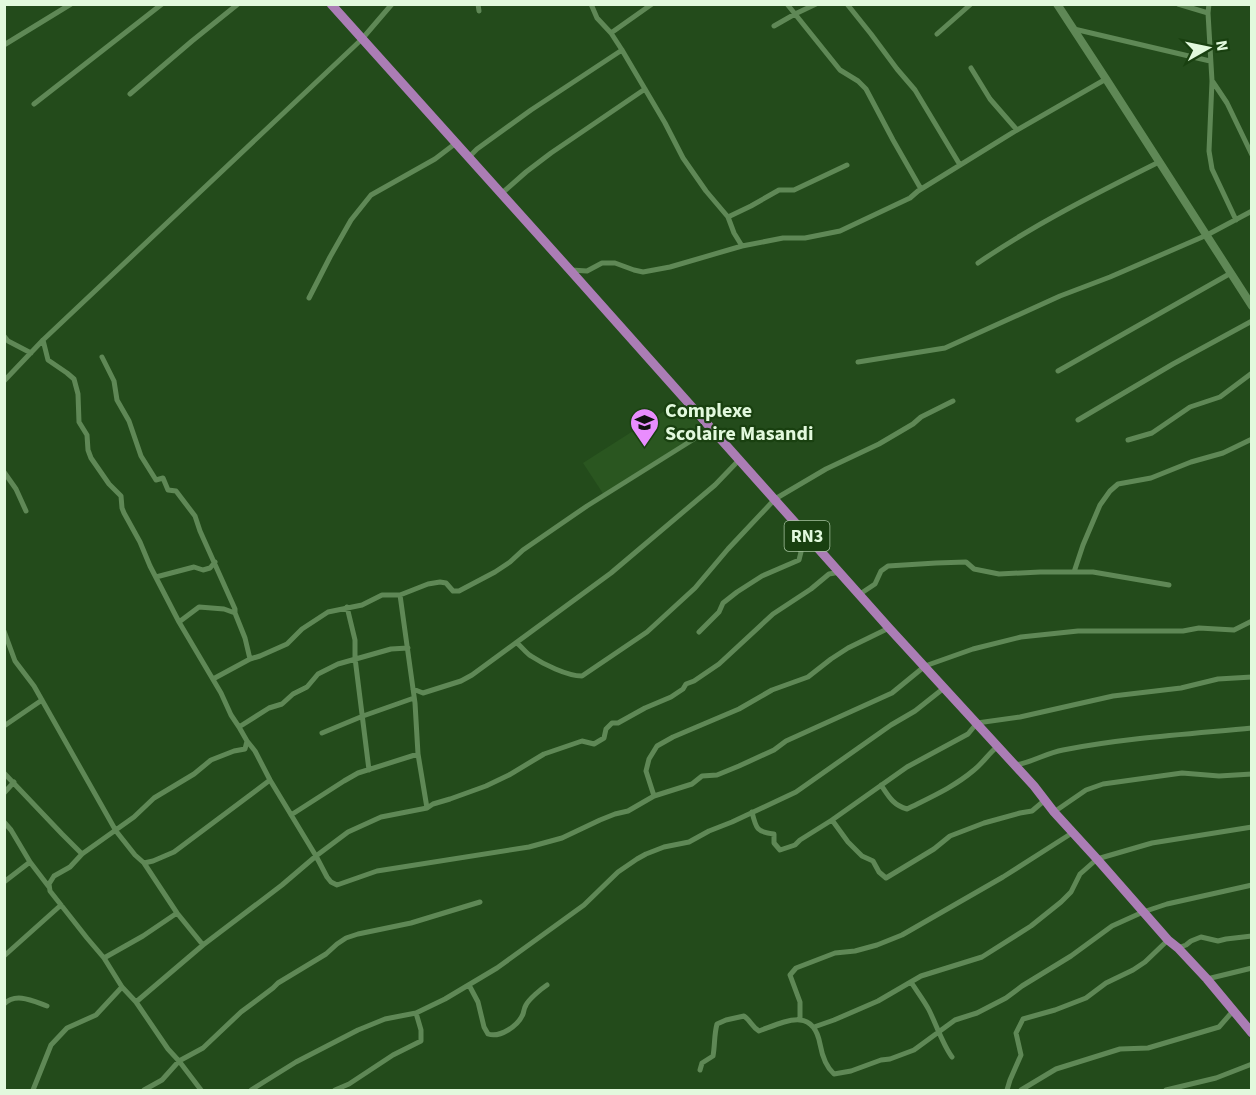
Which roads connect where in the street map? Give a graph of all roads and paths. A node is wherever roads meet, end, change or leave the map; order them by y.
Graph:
1 (71, 4) edge
2 (162, 4) edge
3 (238, 4) edge
4 (331, 4) edge
5 (392, 4) edge
6 (591, 4) edge
7 (652, 4) edge
8 (787, 4) edge
9 (816, 4) edge
10 (847, 4) edge
11 (971, 4) edge
12 (1057, 4) edge
13 (1178, 4) edge
14 (1209, 4) edge
15 (1208, 13) junction
16 (795, 14) junction
17 (774, 26) dead end
18 (1073, 29) junction
19 (611, 33) junction
20 (937, 34) dead end
21 (362, 39) junction
22 (4, 45) edge
23 (622, 50) junction
24 (1210, 61) junction
25 (971, 68) dead end
26 (1106, 79) junction
27 (1212, 81) junction
28 (645, 89) junction
29 (130, 94) dead end
30 (34, 104) dead end
31 (1017, 130) junction
32 (456, 143) junction
33 (1251, 155) edge
34 (469, 157) junction
35 (1159, 162) junction
36 (847, 165) dead end
37 (960, 165) junction
38 (921, 189) junction
39 (501, 194) junction
40 (1251, 211) edge
41 (728, 217) junction
42 (1236, 220) junction
43 (1207, 235) junction
44 (742, 246) junction
45 (978, 263) dead end
46 (570, 270) junction
47 (1231, 273) junction
48 (309, 298) dead end
49 (1251, 306) edge
50 (1251, 321) edge
51 (4, 336) edge
52 (44, 340) junction
53 (31, 353) junction
54 (102, 357) dead end
55 (858, 362) dead end
56 (1058, 371) dead end
57 (1251, 373) edge
58 (4, 381) edge
59 (953, 401) dead end
60 (1078, 420) dead end
61 (710, 429) junction
62 (1128, 440) dead end
63 (1251, 440) edge
64 (739, 460) junction
65 (4, 472) edge
66 (775, 499) junction
67 (26, 511) dead end
68 (807, 535) junction
69 (830, 561) junction
70 (215, 562) junction
71 (840, 572) junction
72 (1074, 572) junction
73 (829, 574) junction
74 (156, 577) junction
75 (1169, 585) dead end
76 (860, 594) junction
77 (400, 595) junction
78 (347, 607) junction
79 (235, 613) junction
80 (1251, 621) edge
81 (179, 622) junction
82 (889, 628) junction
83 (4, 631) edge
84 (699, 632) dead end
85 (517, 643) junction
86 (408, 648) junction
87 (355, 658) junction
88 (250, 659) junction
89 (925, 666) junction
90 (1251, 677) edge
91 (213, 679) junction
92 (944, 688) junction
93 (413, 690) junction
94 (414, 698) junction
95 (42, 700) junction
96 (363, 716) junction
97 (989, 722) junction
98 (4, 726) edge
99 (239, 727) junction
100 (980, 727) junction
101 (1251, 728) edge
102 (322, 733) dead end
103 (247, 741) junction
104 (998, 746) junction
105 (418, 754) junction
106 (1020, 767) junction
107 (369, 770) junction
108 (4, 772) edge
109 (1251, 774) edge
110 (270, 780) junction
111 (14, 782) junction
112 (881, 785) junction
113 (4, 793) edge
114 (654, 796) junction
115 (1045, 800) junction
116 (427, 808) junction
117 (752, 812) junction
118 (1054, 812) junction
119 (291, 814) junction
120 (832, 820) junction
121 (4, 822) edge
122 (1251, 827) edge
123 (116, 831) junction
124 (1072, 833) junction
125 (82, 854) junction
126 (316, 856) junction
127 (1097, 859) junction
128 (30, 862) junction
129 (144, 863) junction
130 (4, 882) edge
131 (1251, 885) edge
132 (49, 887) junction
133 (480, 902) dead end
134 (61, 905) junction
135 (1143, 912) junction
136 (177, 913) junction
137 (1251, 936) edge
138 (1168, 940) junction
139 (203, 945) junction
140 (1178, 948) junction
141 (4, 956) edge
142 (104, 958) junction
143 (1251, 968) edge
144 (1207, 979) junction
145 (911, 982) junction
146 (469, 985) junction
147 (547, 985) dead end
148 (122, 987) junction
149 (136, 1002) junction
150 (4, 1004) edge
151 (46, 1006) dead end
152 (1233, 1011) junction
153 (416, 1014) junction
154 (800, 1020) junction
155 (1247, 1023) edge
156 (814, 1027) junction
157 (940, 1031) junction
158 (1251, 1033) edge
159 (952, 1057) dead end
160 (180, 1061) junction
161 (1251, 1064) edge
162 (700, 1070) dead end
163 (33, 1090) edge
164 (144, 1090) edge
165 (201, 1090) edge
166 (251, 1090) edge
167 (335, 1090) edge
168 (1007, 1090) edge
169 (1021, 1090) edge
170 (1166, 1090) edge

1 - 22 street
2 - 30 street
3 - 29 street
4 - 21 highway, RN3
5 - 21 street
6 - 19 street
7 - 19 street
8 - 16 street
9 - 16 street
10 - 37 street
11 - 20 street
12 - 18 street
13 - 15 street
14 - 15 street
15 - 24 street
16 - 17 street
16 - 38 street
18 - 24 street
18 - 26 street
19 - 23 street
21 - 32 highway, RN3
21 - 52 street
23 - 28 street
23 - 34 street
24 - 27 street
25 - 31 street
26 - 31 street
26 - 35 street
27 - 33 street
27 - 42 street
28 - 39 street
28 - 41 street
31 - 37 street
32 - 34 highway, RN3
32 - 48 street
34 - 39 highway, RN3
35 - 43 street
35 - 45 street
36 - 41 street
37 - 38 street
38 - 44 street
39 - 46 highway, RN3
40 - 42 street
41 - 44 street
42 - 43 street
43 - 47 street
43 - 55 street
44 - 46 street
46 - 61 highway, RN3
47 - 49 street
47 - 56 street
50 - 60 street
51 - 53 street
52 - 53 street
52 - 74 street
53 - 58 street
54 - 70 street
57 - 62 street
59 - 66 street
61 - 64 highway, RN3
61 - 77 street
63 - 72 street
64 - 66 highway, RN3
64 - 85 street
65 - 67 street
66 - 68 highway, RN3
66 - 85 street
68 - 69 highway, RN3
68 - 84 street
69 - 71 highway, RN3
69 - 73 street
70 - 74 street
70 - 79 street
71 - 73 street
71 - 76 highway, RN3
72 - 75 street
72 - 76 street
73 - 116 street
74 - 81 street
76 - 82 highway, RN3
77 - 78 street
77 - 86 street
78 - 87 street
78 - 88 street
79 - 81 street
79 - 88 street
80 - 89 street
81 - 91 street
82 - 89 highway, RN3
82 - 114 street
83 - 95 street
85 - 93 street
86 - 87 street
86 - 93 street
87 - 96 street
87 - 99 street
88 - 91 street
89 - 92 highway, RN3
89 - 114 street
90 - 97 street
91 - 99 street
92 - 100 highway, RN3
92 - 117 street
93 - 94 street
94 - 96 street
94 - 105 street
95 - 98 street
95 - 123 street
96 - 102 street
96 - 107 street
97 - 100 street
97 - 100 street
99 - 103 street
100 - 104 highway, RN3
100 - 112 street
101 - 106 street
103 - 110 street
103 - 123 street
104 - 106 highway, RN3
104 - 112 street
105 - 107 street
105 - 116 street
106 - 115 highway, RN3
107 - 119 street
108 - 111 street
109 - 118 street
110 - 119 street
110 - 129 street
111 - 113 street
111 - 125 street
112 - 120 street
114 - 126 street
115 - 118 highway, RN3
115 - 120 street
116 - 126 street
117 - 120 street
117 - 146 street
118 - 124 highway, RN3
119 - 126 street
121 - 128 street
122 - 127 street
123 - 125 street
123 - 129 street
124 - 127 highway, RN3
124 - 154 street
125 - 132 street
126 - 139 street
127 - 135 highway, RN3
127 - 145 street
128 - 130 street
128 - 132 street
129 - 136 street
131 - 135 street
132 - 134 street
133 - 160 street
134 - 141 street
134 - 142 street
135 - 138 highway, RN3
135 - 157 street
136 - 139 street
136 - 142 street
137 - 140 street
138 - 140 highway, RN3
138 - 168 street
139 - 149 street
140 - 144 highway, RN3
142 - 148 street
143 - 144 street
144 - 152 highway, RN3
145 - 156 street
145 - 157 street
146 - 147 street
146 - 153 street
148 - 149 street
148 - 163 street
149 - 160 street
150 - 151 street
152 - 155 highway, RN3
152 - 169 street
153 - 166 street
153 - 167 street
154 - 156 street
154 - 162 street
155 - 158 highway, RN3
156 - 157 street
157 - 159 street
160 - 164 street
160 - 165 street
161 - 170 street

